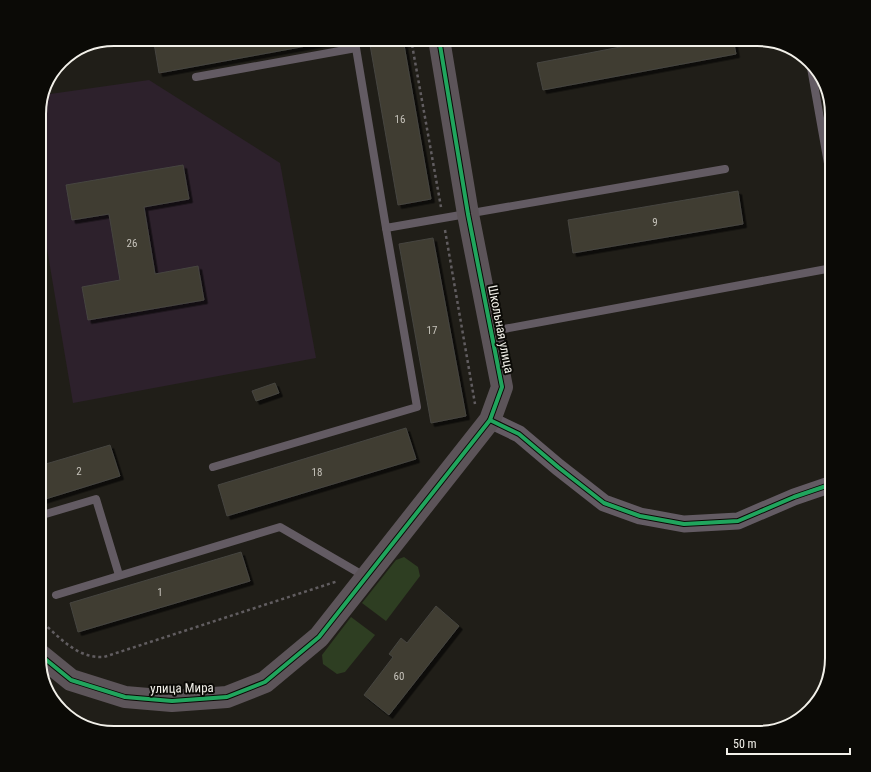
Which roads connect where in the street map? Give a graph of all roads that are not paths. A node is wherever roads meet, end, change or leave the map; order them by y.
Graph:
1 (440, 46) edge
2 (812, 74) edge
3 (196, 77) dead end
4 (825, 147) edge
5 (725, 170) dead end
6 (468, 214) junction
7 (386, 228) junction
8 (825, 269) edge
9 (492, 331) junction
10 (490, 420) junction
11 (213, 467) dead end
12 (825, 486) edge
13 (46, 514) edge
14 (120, 575) junction
15 (367, 577) junction
16 (56, 595) dead end
17 (319, 637) joint
18 (46, 660) edge

1 - 6 street, Школьная улица
2 - 4 lane
3 - 7 lane
5 - 6 lane
6 - 7 lane
6 - 9 street, Школьная улица
7 - 11 lane
8 - 9 lane
9 - 10 street, Школьная улица
10 - 12 street
10 - 15 street, Школьная улица
13 - 14 lane
14 - 15 lane
14 - 16 lane
15 - 17 street, Школьная улица
17 - 18 street, улица Мира

